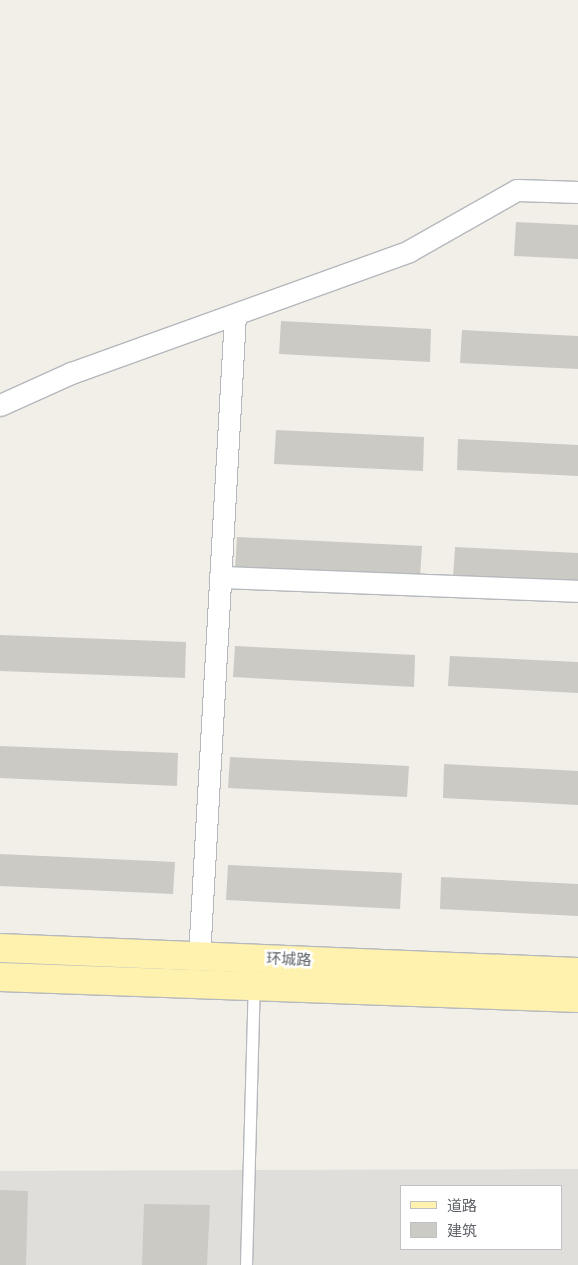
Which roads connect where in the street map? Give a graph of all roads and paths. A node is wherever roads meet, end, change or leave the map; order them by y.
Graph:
1 (578, 192) edge
2 (235, 315) junction
3 (0, 405) edge
4 (220, 577) junction
5 (578, 591) edge
6 (0, 948) edge
7 (199, 956) junction
8 (578, 972) edge
9 (0, 977) edge
10 (254, 986) junction
11 (578, 998) edge
12 (246, 1265) edge

1 - 2 street
2 - 3 street
2 - 4 street
4 - 5 street
4 - 7 street
6 - 7 main road, 环城路
7 - 8 main road, 环城路
9 - 10 main road
10 - 11 main road
10 - 12 lane

